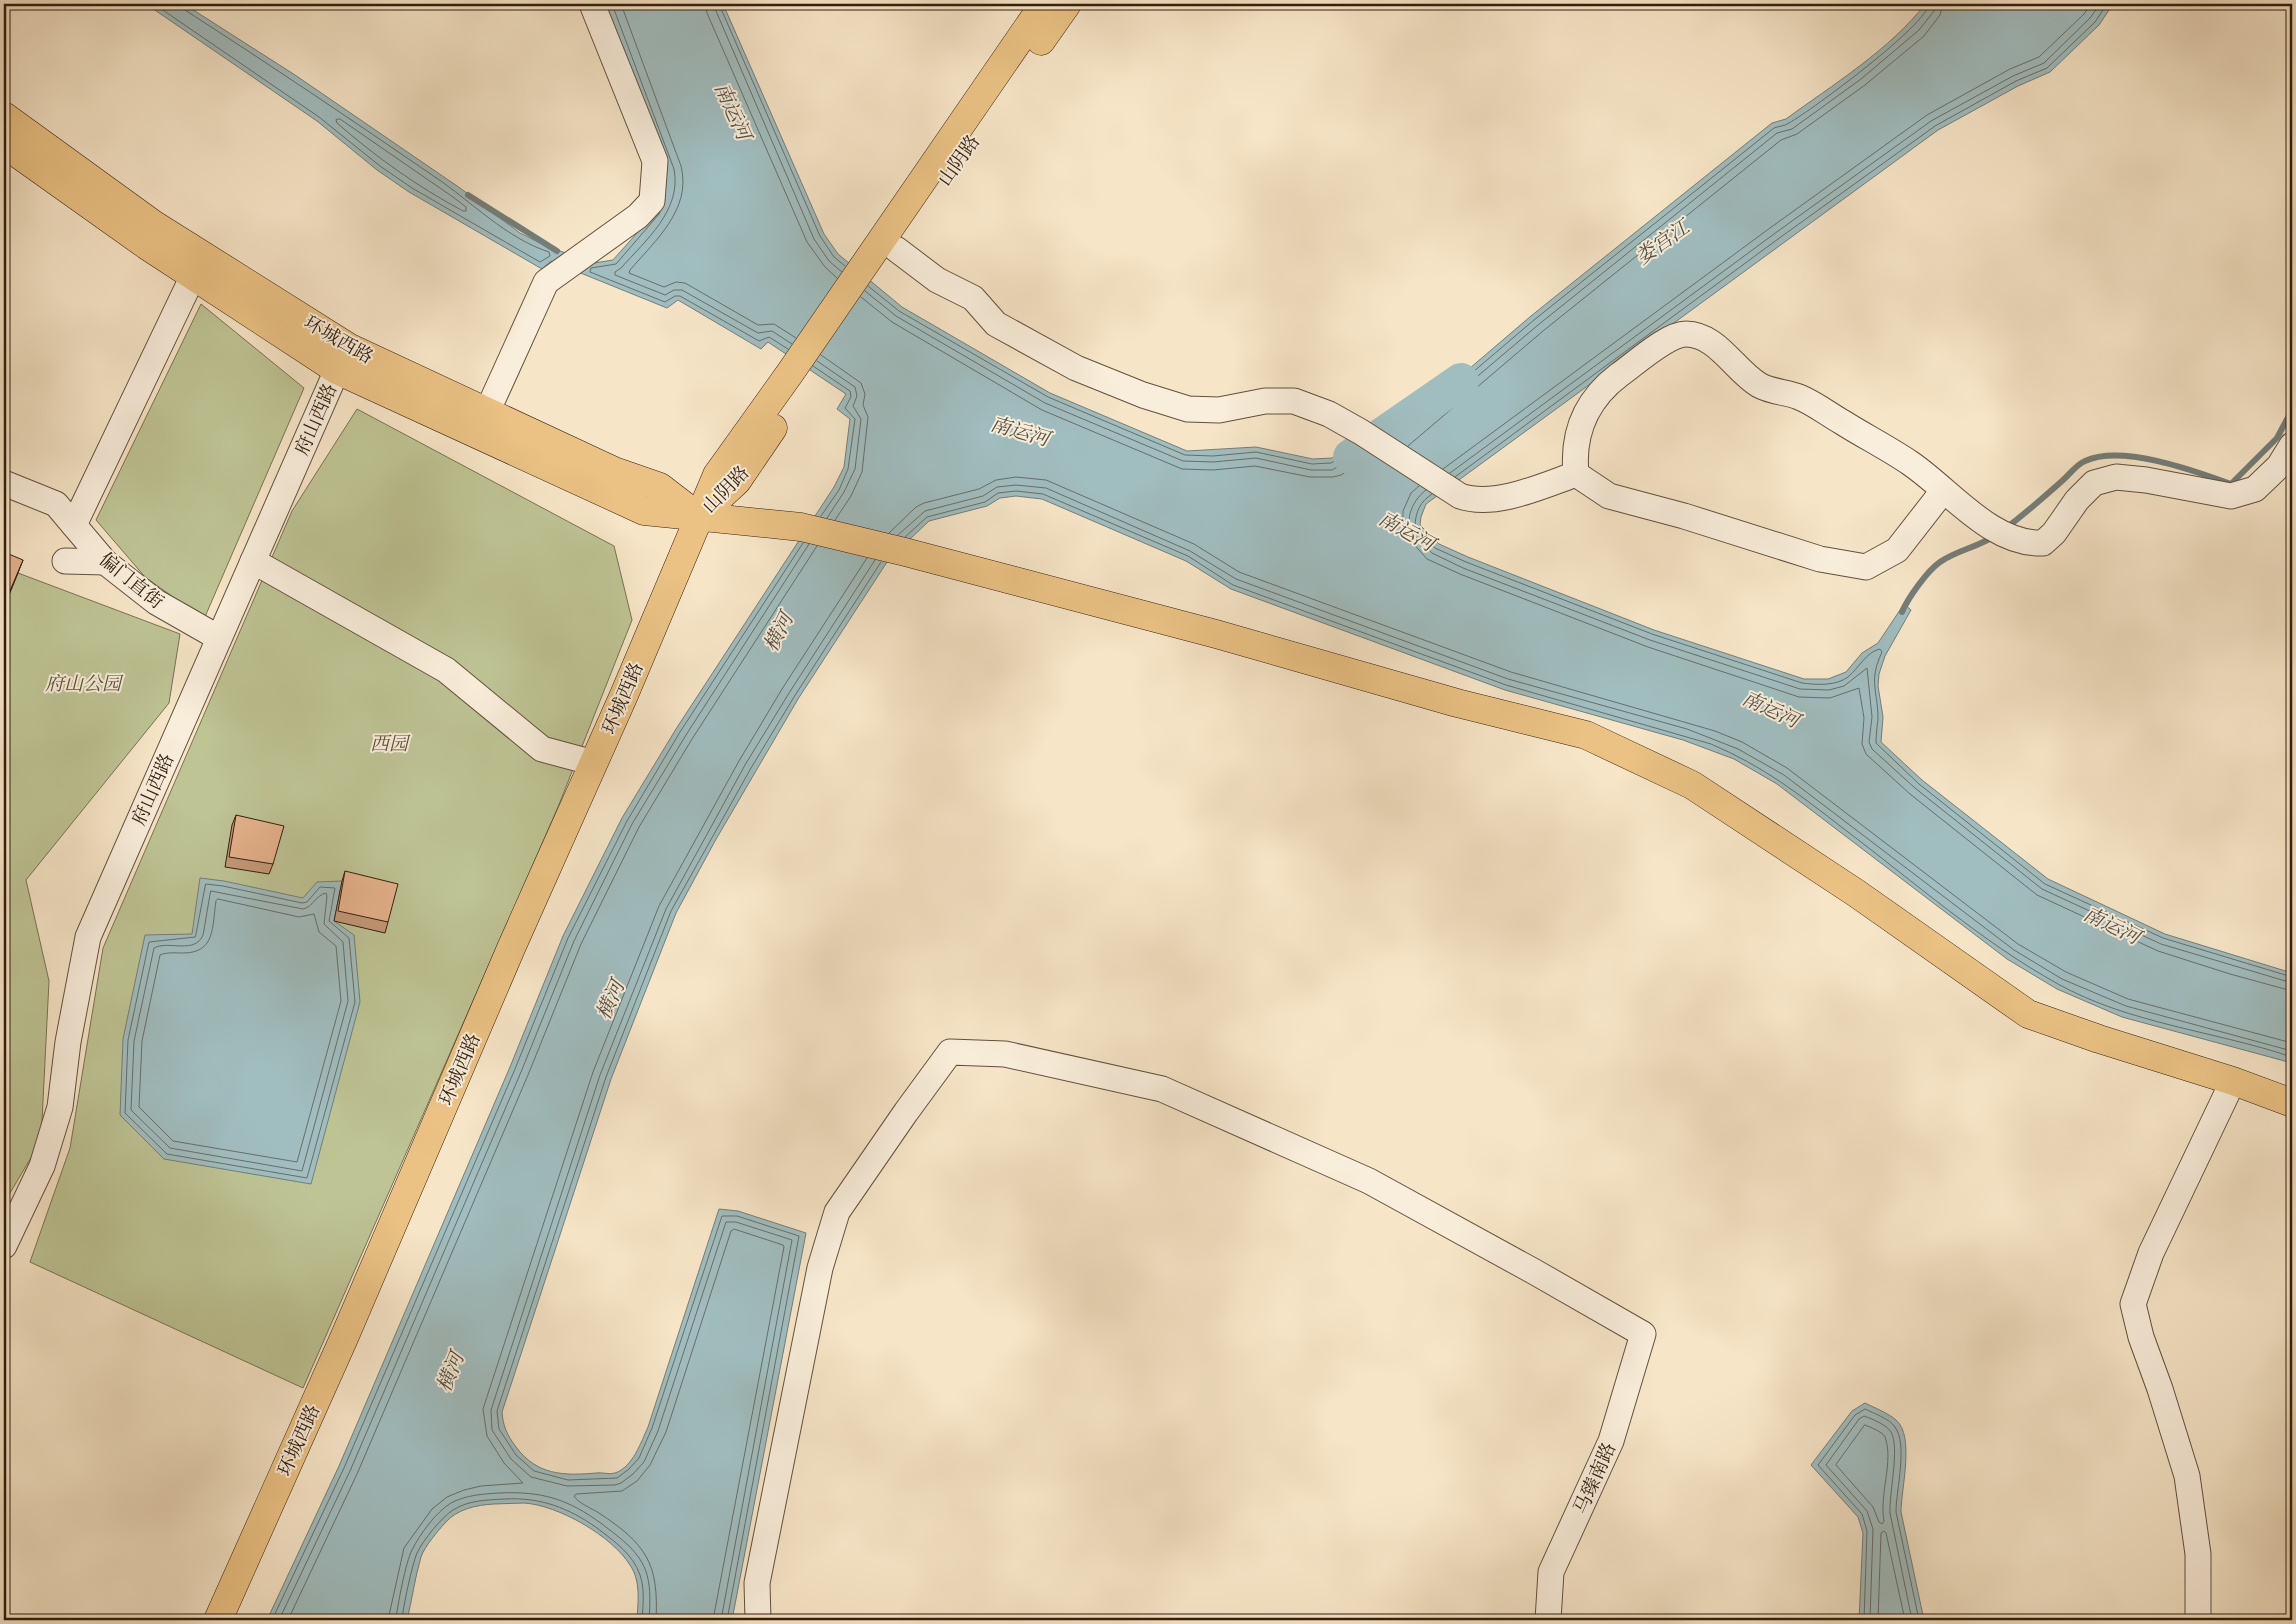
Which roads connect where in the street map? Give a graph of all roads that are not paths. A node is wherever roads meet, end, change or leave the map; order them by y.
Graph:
1 (592, 4) edge
2 (1044, 4) edge
3 (1067, 4) edge
4 (4, 116) edge
5 (4, 144) edge
6 (896, 249) junction
7 (194, 276) junction
8 (866, 276) junction
9 (343, 359) junction
10 (487, 412) junction
11 (2292, 444) edge
12 (1576, 474) junction
13 (4, 483) edge
14 (1943, 491) junction
15 (699, 517) junction
16 (74, 525) junction
17 (65, 561) dead end
18 (252, 561) junction
19 (104, 562) junction
20 (219, 638) junction
21 (594, 763) junction
22 (2233, 1081) junction
23 (2292, 1103) edge
24 (4, 1246) edge
25 (218, 1620) edge
26 (758, 1620) edge
27 (1548, 1620) edge
28 (2198, 1620) edge

1 - 10 street
2 - 8 main road, 山阴路
3 - 6 main road, 山阴路
4 - 9 main road, 环城西路
5 - 7 main road, 环城西路
6 - 8 main road, 山阴路
6 - 12 street
7 - 9 main road, 环城西路
7 - 16 street
8 - 15 main road, 山阴路
9 - 10 main road, 环城西路
9 - 15 main road, 环城西路
9 - 18 street, 府山西路
10 - 15 main road, 环城西路
11 - 14 street
12 - 14 street
12 - 14 street
13 - 16 street, 偏门直街
15 - 21 main road, 环城西路
15 - 22 main road
16 - 19 street, 偏门直街
17 - 19 street
18 - 20 street, 府山西路
18 - 21 street
19 - 20 street, 偏门直街
20 - 24 street, 府山西路
21 - 25 main road, 环城西路
22 - 23 main road
22 - 28 street
26 - 27 street, 马臻南路

